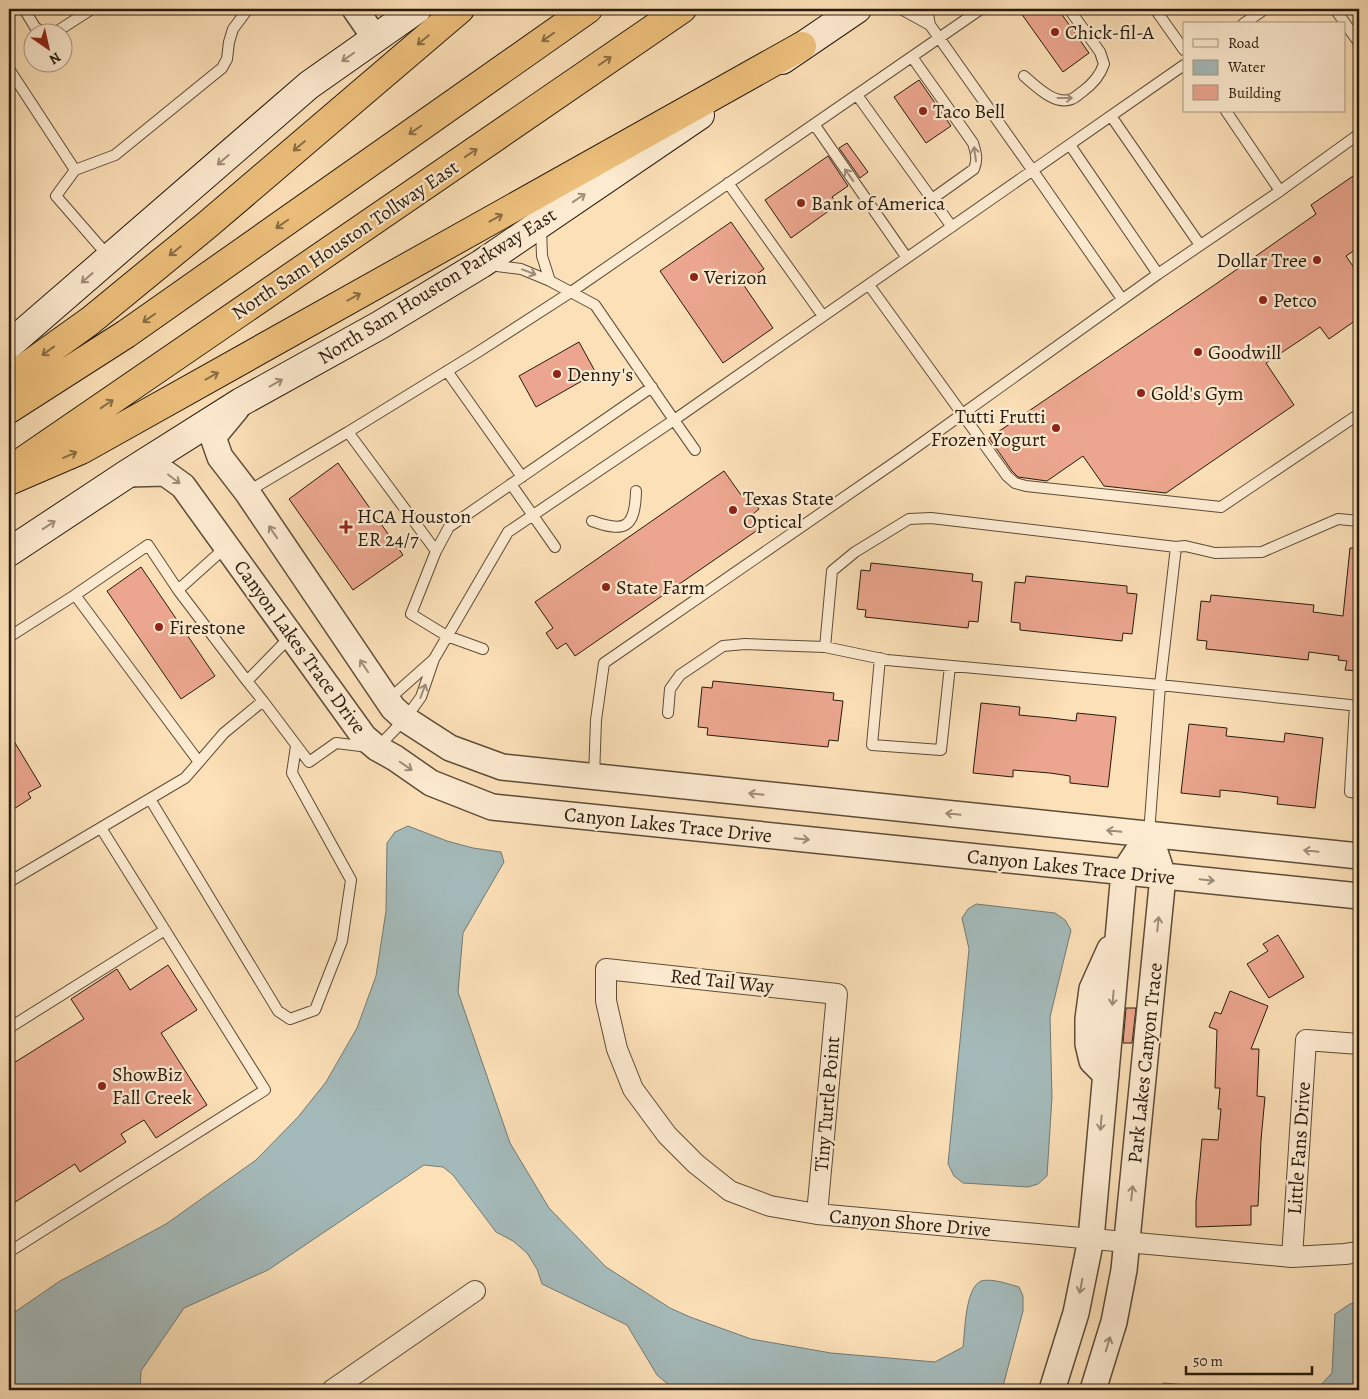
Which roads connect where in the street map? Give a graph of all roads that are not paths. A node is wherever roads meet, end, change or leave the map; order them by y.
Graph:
1 (24, 9) edge
2 (92, 9) edge
3 (248, 9) edge
4 (354, 9) edge
5 (416, 9) edge
6 (460, 9) edge
7 (588, 9) edge
8 (682, 9) edge
9 (857, 9) edge
10 (901, 9) edge
11 (927, 9) edge
12 (981, 9) edge
13 (1069, 9) edge
14 (1265, 9) edge
15 (1335, 9) edge
16 (1158, 10) edge
17 (32, 22) edge
18 (72, 22) edge
19 (1246, 22) edge
20 (1341, 22) edge
21 (930, 25) junction
22 (1348, 36) edge
23 (375, 38) junction
24 (940, 38) junction
25 (1359, 43) edge
26 (802, 46) junction
27 (1183, 48) edge
28 (912, 57) junction
29 (1183, 66) edge
30 (9, 69) edge
31 (1024, 76) dead end
32 (857, 95) junction
33 (1227, 112) edge
34 (1111, 116) junction
35 (814, 124) junction
36 (1359, 134) edge
37 (1070, 145) junction
38 (75, 170) junction
39 (1033, 170) junction
40 (728, 183) junction
41 (1280, 191) junction
42 (932, 199) junction
43 (541, 223) junction
44 (952, 227) junction
45 (1200, 245) junction
46 (110, 258) junction
47 (907, 258) junction
48 (481, 264) junction
49 (1158, 274) junction
50 (550, 280) junction
51 (868, 285) junction
52 (571, 292) junction
53 (1122, 299) junction
54 (823, 316) junction
55 (9, 345) edge
56 (447, 371) junction
57 (9, 380) edge
58 (652, 387) junction
59 (241, 402) junction
60 (9, 409) edge
61 (962, 413) junction
62 (1359, 414) edge
63 (674, 420) junction
64 (348, 432) junction
65 (695, 450) dead end
66 (9, 471) edge
67 (127, 474) junction
68 (522, 477) junction
69 (9, 481) edge
70 (511, 484) junction
71 (636, 491) dead end
72 (247, 492) junction
73 (533, 515) junction
74 (592, 521) dead end
75 (1359, 521) edge
76 (227, 546) junction
77 (554, 547) dead end
78 (1176, 547) junction
79 (436, 551) junction
80 (9, 552) edge
81 (178, 590) junction
82 (75, 595) junction
83 (291, 636) junction
84 (447, 636) junction
85 (9, 637) edge
86 (825, 647) junction
87 (483, 649) dead end
88 (880, 658) junction
89 (434, 659) junction
90 (950, 666) junction
91 (247, 682) junction
92 (1160, 685) junction
93 (388, 700) junction
94 (262, 701) junction
95 (1357, 706) edge
96 (668, 713) dead end
97 (404, 719) junction
98 (296, 746) junction
99 (377, 748) junction
100 (199, 762) junction
101 (594, 777) junction
102 (1359, 793) edge
103 (150, 800) junction
104 (101, 828) junction
105 (1148, 834) junction
106 (1359, 856) edge
107 (9, 872) edge
108 (1124, 872) junction
109 (22, 874) junction
110 (1163, 876) junction
111 (9, 882) edge
112 (1359, 896) edge
113 (1119, 928) junction
114 (165, 930) junction
115 (1116, 960) junction
116 (1154, 962) junction
117 (606, 969) joint
118 (838, 994) joint
119 (9, 1028) edge
120 (1359, 1044) edge
121 (1106, 1075) junction
122 (1143, 1077) junction
123 (817, 1214) junction
124 (1091, 1239) junction
125 (1127, 1242) junction
126 (9, 1252) edge
127 (1359, 1252) edge
128 (1292, 1257) junction
129 (475, 1291) dead end
130 (332, 1390) edge
131 (1052, 1390) edge
132 (1093, 1390) edge

1 - 17 lane
2 - 18 lane
3 - 38 lane
4 - 23 street
5 - 23 main road
6 -> 57 highway
7 -> 60 highway
66 -> 8 highway, North Sam Houston Tollway East
9 - 26 main road, North Sam Houston Parkway East
10 - 21 lane
11 - 21 lane
12 - 24 lane
31 -> 13 lane
14 - 19 lane
15 - 20 lane
16 - 27 lane
21 - 24 lane
22 - 25 lane
23 -> 46 main road
24 - 28 lane
24 - 39 lane
43 -> 26 main road, North Sam Houston Parkway East
69 -> 26 highway
28 - 32 lane
42 -> 28 lane
29 - 34 lane
30 - 38 lane
32 - 35 lane
32 - 42 lane
33 - 41 lane
34 - 37 lane
34 - 45 lane
35 - 40 lane
47 -> 35 lane
36 - 41 lane
37 - 39 lane
37 - 49 lane
38 - 46 lane
39 - 44 lane
39 - 53 lane
40 - 52 lane
40 - 54 lane
41 - 45 lane
42 - 44 lane
43 - 48 main road, North Sam Houston Parkway East
43 - 50 lane
44 - 47 lane
45 - 49 lane
46 -> 55 main road
47 - 51 lane
48 -> 50 lane
59 -> 48 main road, North Sam Houston Parkway East
49 - 53 lane
50 - 52 lane
51 - 54 lane
51 - 61 lane
52 - 56 lane
52 - 58 lane
53 - 61 lane
54 - 63 lane
56 - 64 lane
56 - 68 lane
58 - 63 lane
58 - 68 lane
59 - 67 main road, North Sam Houston Parkway East
59 - 72 street, Canyon Lakes Trace Drive
61 - 62 lane
61 - 101 lane
63 - 65 lane
63 - 73 lane
64 - 72 lane
64 - 79 lane
67 -> 76 street, Canyon Lakes Trace Drive
80 -> 67 main road, North Sam Houston Parkway East
68 - 70 lane
70 - 73 lane
70 - 79 lane
71 - 74 lane
93 -> 72 street, Canyon Lakes Trace Drive
73 - 77 lane
73 - 84 lane
75 - 78 lane
76 - 81 lane
76 - 83 street, Canyon Lakes Trace Drive
78 - 86 lane
78 - 92 lane
79 - 84 lane
81 - 82 lane
81 - 91 lane
82 - 85 lane
82 - 100 lane
83 - 91 lane
83 - 99 street, Canyon Lakes Trace Drive
84 - 87 lane
84 - 89 lane
86 - 88 lane
86 - 96 lane
88 - 90 lane
88 - 90 lane
89 - 93 lane
97 -> 89 lane
90 - 92 lane
91 - 94 lane
92 - 95 lane
92 - 105 lane
93 - 97 street, Canyon Lakes Trace Drive
94 - 98 lane
94 - 100 lane
95 - 102 lane
97 - 99 lane
97 - 101 street, Canyon Lakes Trace Drive
98 - 99 lane
98 - 103 lane
99 -> 108 street, Canyon Lakes Trace Drive
100 - 103 lane
105 -> 101 street, Canyon Lakes Trace Drive
103 - 104 lane
104 - 109 lane
104 - 114 lane
106 -> 105 street, Canyon Lakes Trace Drive
105 - 108 street, Park Lakes Canyon Trace
105 - 110 street, Park Lakes Canyon Trace
107 - 109 lane
108 - 110 street, Canyon Lakes Trace Drive
108 - 113 street, Park Lakes Canyon Trace
109 - 111 lane
110 -> 112 street, Canyon Lakes Trace Drive
116 -> 110 street, Park Lakes Canyon Trace
113 - 115 street, Park Lakes Canyon Trace
113 - 121 street, Park Lakes Canyon Trace
114 - 119 lane
114 - 126 lane
115 - 116 street
115 -> 121 street, Park Lakes Canyon Trace
116 - 122 street, Park Lakes Canyon Trace
117 - 118 street, Red Tail Way
117 - 123 street, Canyon Shore Drive
118 - 123 street, Tiny Turtle Point
120 - 128 street, Little Fans Drive
121 - 122 street
121 -> 124 street, Park Lakes Canyon Trace
125 -> 122 street, Park Lakes Canyon Trace
123 - 124 street, Canyon Shore Drive
124 - 125 street, Canyon Shore Drive
124 -> 131 street, Park Lakes Canyon Trace
125 - 128 street, Canyon Shore Drive
132 -> 125 street, Park Lakes Canyon Trace
127 - 128 street, Canyon Shore Drive
129 - 130 street

